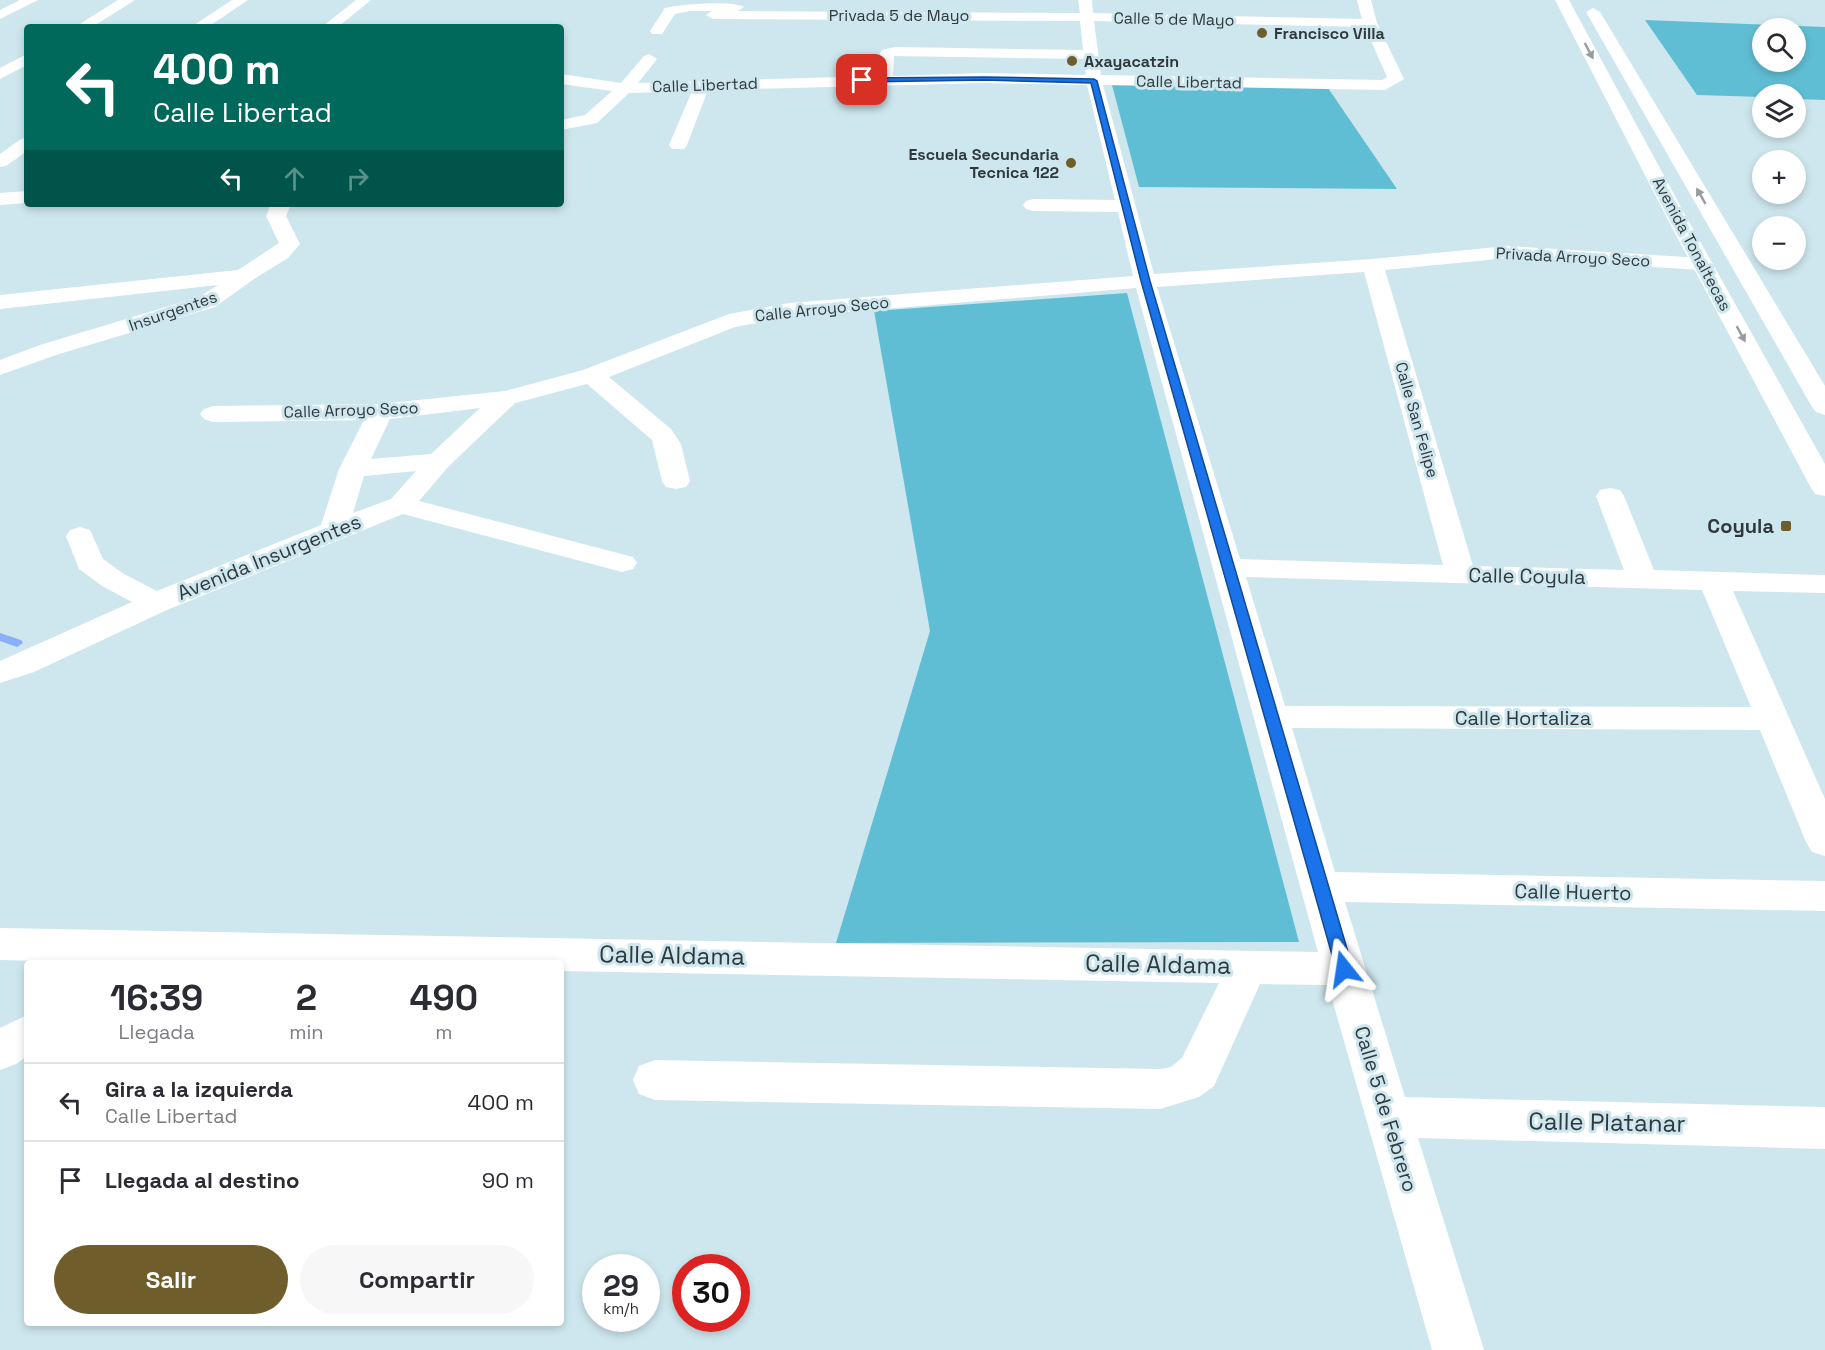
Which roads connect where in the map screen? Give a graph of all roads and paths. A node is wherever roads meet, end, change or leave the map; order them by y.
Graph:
1 (31, 0) edge
2 (128, 0) edge
3 (241, 0) edge
4 (258, 0) edge
5 (364, 0) edge
6 (847, 0) edge
7 (1364, 0) edge
8 (1562, 0) edge
9 (1586, 0) edge
10 (1085, 9) edge
11 (0, 15) edge
12 (712, 15) dead end
13 (1370, 23) junction
14 (87, 24) edge
15 (203, 24) edge
16 (220, 24) edge
17 (333, 24) edge
18 (657, 31) dead end
19 (650, 59) dead end
20 (24, 61) edge
21 (1092, 68) junction
22 (0, 74) edge
23 (564, 79) edge
24 (885, 80) junction
25 (18, 82) dead end
26 (0, 83) edge
27 (702, 85) junction
28 (625, 88) junction
29 (564, 124) edge
30 (24, 145) edge
31 (678, 145) dead end
32 (0, 162) edge
33 (24, 197) edge
34 (0, 199) edge
35 (1033, 205) dead end
36 (1127, 206) junction
37 (279, 207) edge
38 (1702, 264) junction
39 (1372, 266) junction
40 (244, 276) junction
41 (1145, 281) junction
42 (0, 302) edge
43 (0, 368) edge
44 (592, 375) junction
45 (506, 398) junction
46 (1825, 407) edge
47 (380, 412) junction
48 (213, 414) dead end
49 (439, 461) junction
50 (353, 469) junction
51 (676, 481) dead end
52 (1825, 488) edge
53 (1610, 496) dead end
54 (401, 505) junction
55 (334, 530) junction
56 (80, 536) dead end
57 (622, 563) dead end
58 (1230, 568) junction
59 (1461, 574) junction
60 (1642, 578) junction
61 (1713, 580) junction
62 (1825, 584) edge
63 (156, 603) junction
64 (0, 672) edge
65 (1273, 717) junction
66 (1773, 719) junction
67 (1825, 842) edge
68 (1322, 887) junction
69 (1825, 896) edge
70 (0, 944) edge
71 (144, 955) edge
72 (1248, 966) junction
73 (1344, 969) junction
74 (24, 1035) edge
75 (0, 1051) edge
76 (655, 1080) dead end
77 (1389, 1117) junction
78 (1825, 1128) edge
79 (1458, 1350) edge

1 - 11 street
2 - 14 street
3 - 15 street
4 - 16 street
5 - 17 street
6 - 18 street
7 - 13 street
8 -> 38 street, Avenida Tonaltecas
46 -> 9 street, Avenida Tonaltecas
10 - 12 street, Privada 5 de Mayo
10 - 13 street, Calle 5 de Mayo
10 - 21 street, Calle 5 de Febrero
13 - 21 street, Calle Libertad
19 - 28 street
20 - 22 street
21 - 24 street, Calle Libertad
21 - 24 street, Calle Libertad
21 - 36 street, Calle 5 de Febrero
23 - 28 street, Calle Libertad
24 - 27 street, Calle Libertad
25 - 26 street
27 - 28 street, Calle Libertad
27 - 31 street
28 - 29 street
30 - 32 street
33 - 34 street
35 - 36 street
36 - 41 street, Calle 5 de Febrero
37 - 40 street
38 - 39 street, Privada Arroyo Seco
38 -> 52 street, Avenida Tonaltecas
39 - 41 street, Calle Arroyo Seco
39 - 59 street, Calle San Felipe
40 - 42 street, Insurgentes
40 - 43 street, Insurgentes
41 - 44 street, Calle Arroyo Seco
41 - 58 street, Calle 5 de Febrero
44 - 45 street, Calle Arroyo Seco
44 - 51 street
45 - 47 street, Calle Arroyo Seco
45 - 49 street, Avenida Insurgentes
47 - 48 street, Calle Arroyo Seco
47 - 50 street
49 - 50 street
49 - 54 street, Avenida Insurgentes
50 - 55 street
53 - 60 street
54 - 55 street, Avenida Insurgentes
54 - 57 street
55 - 63 street, Avenida Insurgentes
56 - 63 street
58 - 59 street, Calle Coyula
58 - 65 street, Calle 5 de Febrero
59 - 60 street, Calle Coyula
60 - 61 street, Calle Coyula
61 - 62 street, Calle Coyula
61 - 66 street
63 - 64 street, Avenida Insurgentes
65 - 66 street, Calle Hortaliza
65 - 68 street, Calle 5 de Febrero
66 - 67 street
68 - 69 street, Calle Huerto
68 - 73 street, Calle 5 de Febrero
70 - 71 street, Calle Aldama
71 - 72 street, Calle Aldama
72 - 73 street, Calle Aldama
72 - 76 street
73 - 77 street, Calle 5 de Febrero
74 - 75 street
77 - 78 street, Calle Platanar
77 - 79 street, Calle 5 de Febrero

